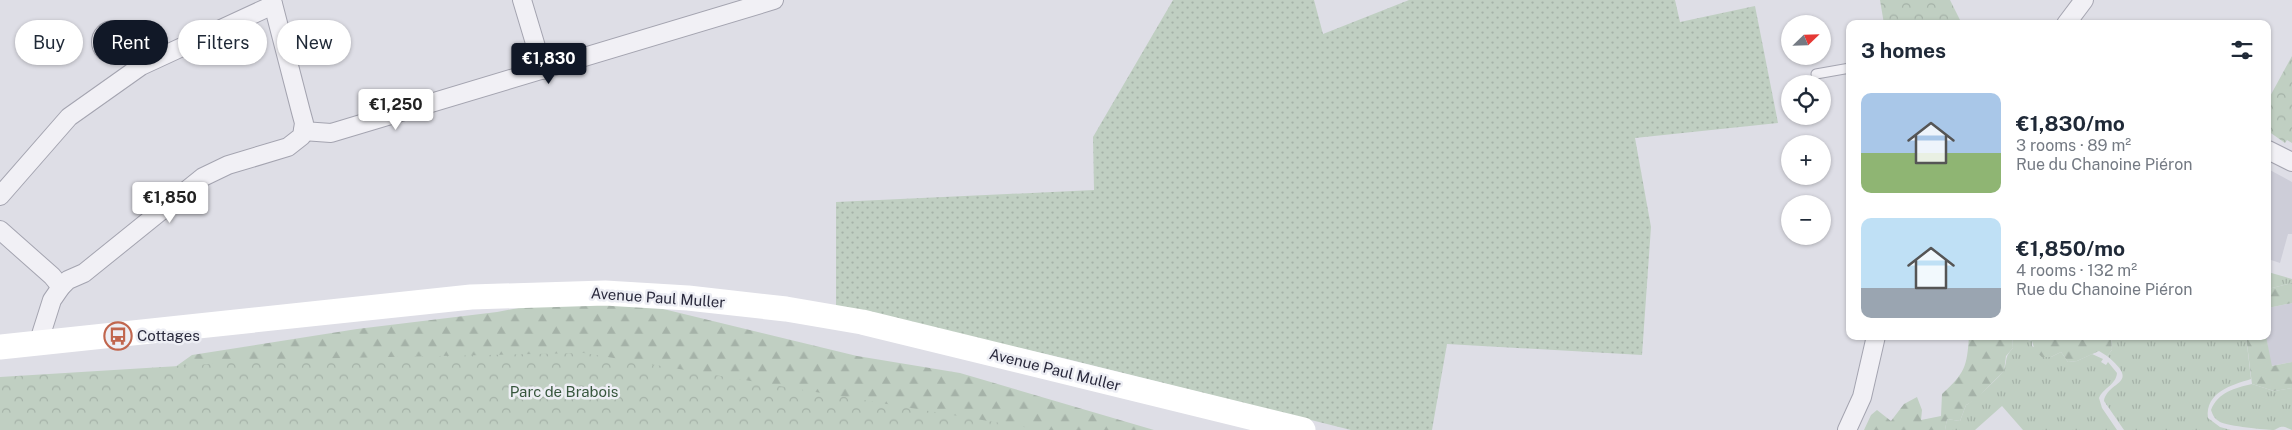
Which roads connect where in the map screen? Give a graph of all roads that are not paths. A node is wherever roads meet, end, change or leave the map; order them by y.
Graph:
1 (522, 0) edge
2 (774, 0) edge
3 (2084, 0) edge
4 (272, 2) edge
5 (2069, 20) edge
6 (141, 66) joint
7 (1846, 69) edge
8 (543, 70) junction
9 (1816, 74) dead end
10 (303, 132) junction
11 (2271, 152) edge
12 (2292, 162) edge
13 (0, 196) edge
14 (0, 230) edge
15 (61, 287) junction
16 (1875, 340) edge
17 (38, 344) junction
18 (0, 347) edge
19 (1303, 430) edge
20 (1847, 430) edge

1 - 8 street
2 - 8 street
3 - 5 street
4 - 6 street
4 - 10 street
6 - 13 street
7 - 9 lane
8 - 10 street
10 - 15 street
11 - 12 street
14 - 15 street
15 - 17 street
16 - 20 street
17 - 18 main road, Avenue Paul Muller
17 - 19 main road, Avenue Paul Muller

